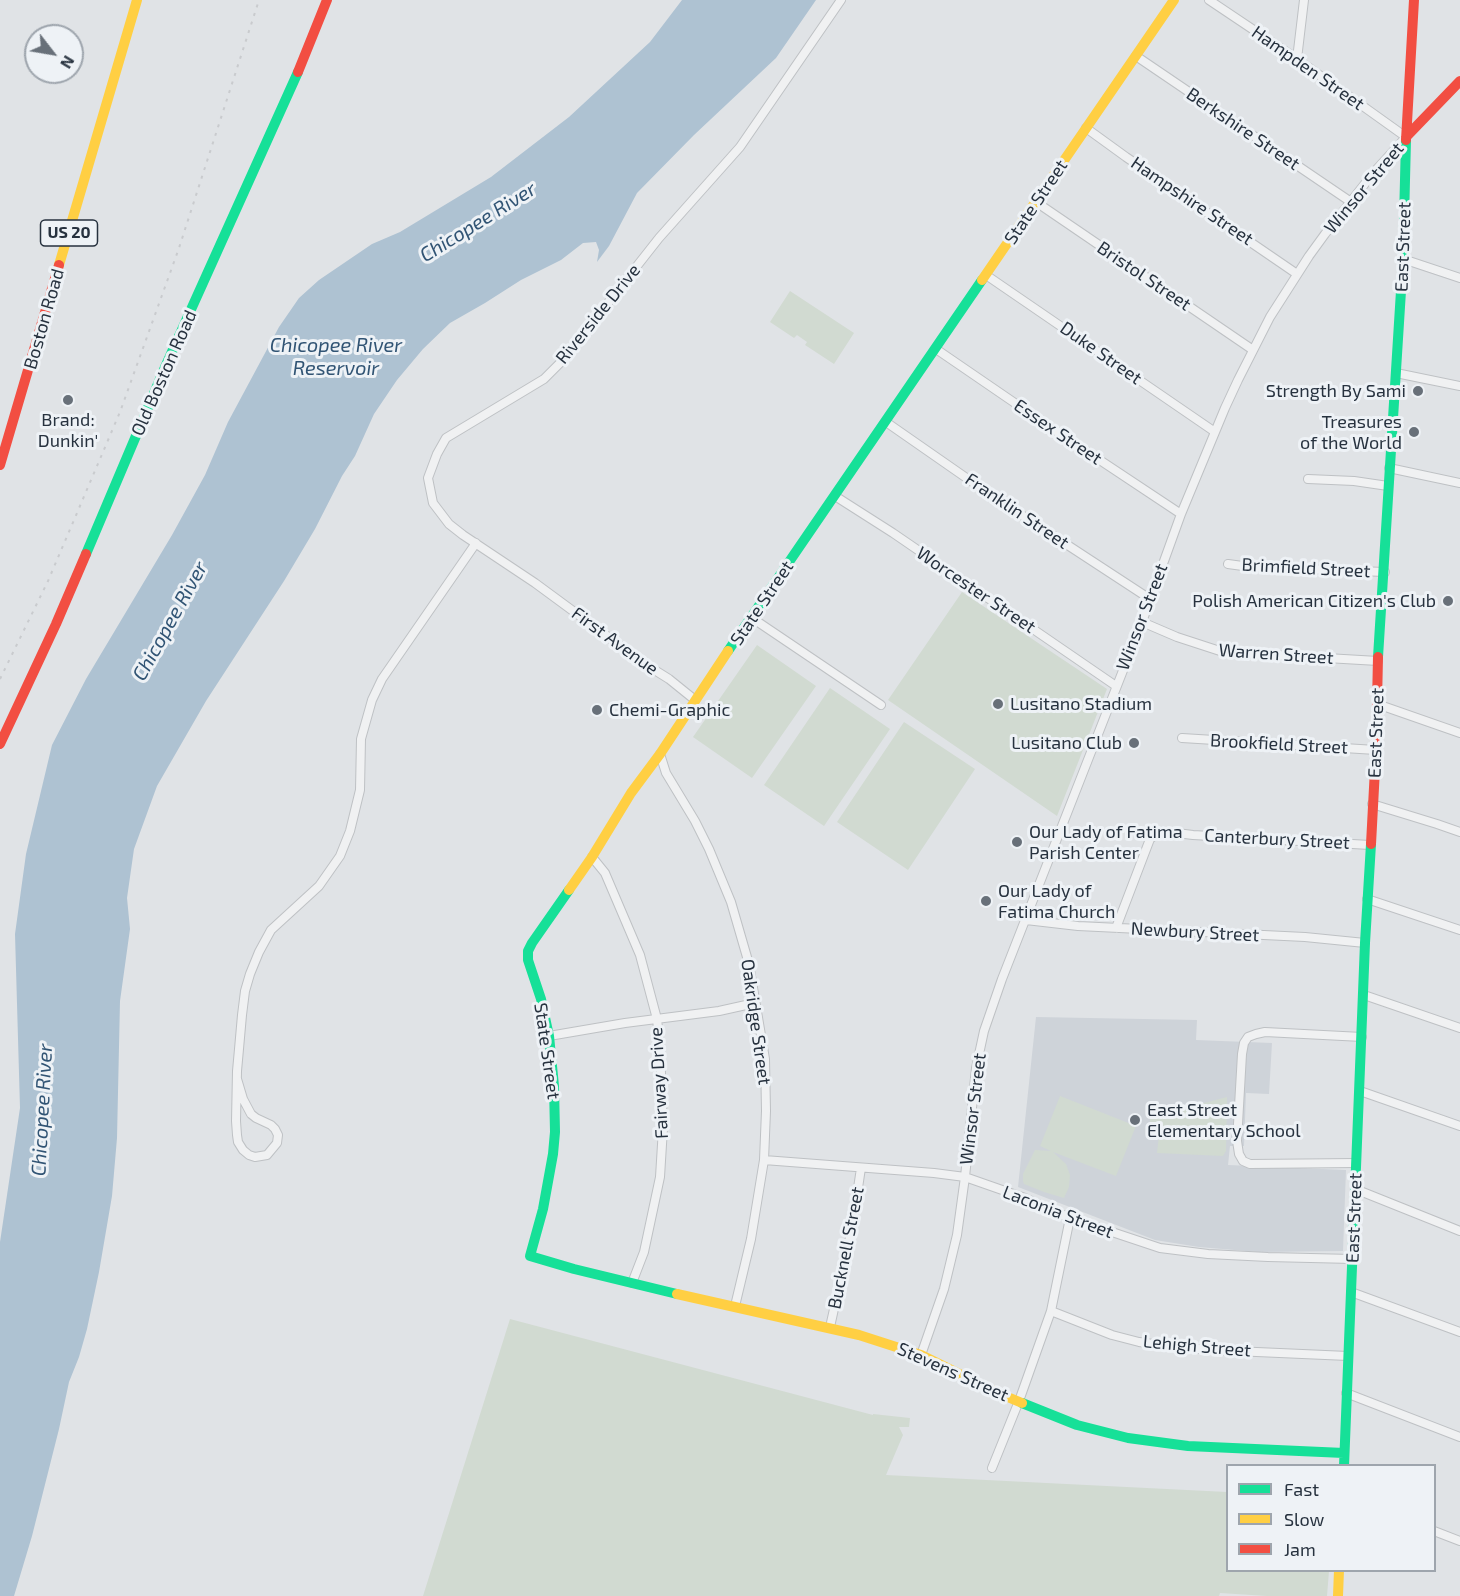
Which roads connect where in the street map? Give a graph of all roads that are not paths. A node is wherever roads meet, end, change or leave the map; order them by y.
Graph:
1 (137, 0) edge
2 (327, 0) edge
3 (841, 0) edge
4 (1174, 0) edge
5 (1209, 0) edge
6 (1304, 0) edge
7 (1414, 0) edge
8 (1136, 56) junction
9 (1298, 59) junction
10 (1460, 81) edge
11 (1086, 128) junction
12 (1406, 137) junction
13 (1036, 202) junction
14 (1351, 202) junction
15 (1403, 259) junction
16 (1298, 274) junction
17 (986, 275) junction
18 (1460, 278) edge
19 (936, 349) junction
20 (1253, 350) junction
21 (1396, 373) junction
22 (1460, 386) edge
23 (886, 422) junction
24 (1215, 432) junction
25 (0, 465) edge
26 (1389, 468) junction
27 (1308, 478) dead end
28 (1460, 483) edge
29 (1388, 486) junction
30 (835, 496) junction
31 (1181, 514) junction
32 (476, 543) junction
33 (1228, 564) dead end
34 (1385, 572) junction
35 (535, 583) joint
36 (1150, 599) junction
37 (752, 618) junction
38 (1143, 622) junction
39 (1378, 661) junction
40 (1116, 686) junction
41 (695, 700) junction
42 (1377, 704) junction
43 (881, 705) dead end
44 (1460, 733) edge
45 (1182, 738) dead end
46 (0, 744) edge
47 (1376, 750) junction
48 (660, 754) junction
49 (1372, 804) junction
50 (1460, 832) edge
51 (1370, 844) junction
52 (592, 856) junction
53 (1367, 899) junction
54 (1026, 920) junction
55 (1116, 928) junction
56 (1460, 930) edge
57 (1365, 943) junction
58 (1364, 995) junction
59 (755, 1004) junction
60 (657, 1019) junction
61 (1460, 1028) edge
62 (549, 1036) junction
63 (1362, 1037) junction
64 (237, 1079) junction
65 (1360, 1091) junction
66 (1460, 1126) edge
67 (764, 1160) junction
68 (1356, 1163) junction
69 (861, 1168) junction
70 (965, 1178) junction
71 (1355, 1189) junction
72 (1070, 1218) junction
73 (1460, 1231) edge
74 (530, 1256) joint
75 (1353, 1259) junction
76 (632, 1283) junction
77 (1351, 1292) junction
78 (735, 1306) junction
79 (1051, 1311) junction
80 (830, 1328) junction
81 (1460, 1332) edge
82 (921, 1355) junction
83 (1348, 1356) junction
84 (1346, 1393) junction
85 (1019, 1401) junction
86 (1460, 1437) edge
87 (1344, 1453) junction
88 (1344, 1464) edge
89 (992, 1468) dead end
90 (1436, 1532) edge
91 (1460, 1541) edge
92 (1339, 1572) edge
93 (1338, 1596) edge

1 - 25 street, Boston Road / US 20
2 - 46 street, Old Boston Road
3 - 32 street, Riverside Drive
4 - 8 street, State Street
5 - 9 street, Hampden Street
6 - 9 street
7 - 12 street, East Street
8 - 11 street, State Street
8 - 14 street, Berkshire Street
9 - 12 street, Hampden Street
10 - 12 street, Winsor Street
11 - 13 street, State Street
11 - 16 street, Hampshire Street
12 - 14 street, Winsor Street
12 - 15 street, East Street
13 - 17 street, State Street
13 - 20 street, Bristol Street
14 - 16 street, Winsor Street
15 - 18 street
15 - 21 street, East Street
16 - 20 street, Winsor Street
17 - 19 street, State Street
17 - 24 street, Duke Street
19 - 23 street, State Street
19 - 31 street, Essex Street
20 - 24 street, Winsor Street
21 - 22 street
21 - 26 street, East Street
23 - 30 street, State Street
23 - 36 street, Franklin Street
24 - 31 street, Winsor Street
26 - 28 street
26 - 29 street, East Street
27 - 29 street
29 - 34 street, East Street
30 - 37 street, State Street
30 - 40 street, Worcester Street
31 - 36 street, Winsor Street
32 - 35 street, Riverside Drive
32 - 64 street
33 - 34 street, Brimfield Street
34 - 39 street, East Street
35 - 41 street, First Avenue
36 - 38 street, Winsor Street
37 - 41 street, State Street
37 - 43 street
38 - 39 street, Warren Street
38 - 40 street, Winsor Street
39 - 42 street, East Street
40 - 54 street, Winsor Street
41 - 48 street, State Street
42 - 44 street
42 - 47 street, East Street
45 - 47 street, Brookfield Street
47 - 49 street, East Street
48 - 52 street, State Street
48 - 59 street, Oakridge Street
49 - 50 street
49 - 51 street, East Street
51 - 53 street, East Street
51 - 55 street, Canterbury Street
52 - 60 street, Fairway Drive
52 - 62 street, State Street
53 - 56 street
53 - 57 street, East Street
54 - 55 street, Newbury Street
54 - 70 street, Winsor Street
55 - 57 street, Newbury Street
57 - 58 street, East Street
58 - 61 street
58 - 63 street, East Street
59 - 60 street
59 - 67 street, Oakridge Street
60 - 62 street
60 - 76 street, Fairway Drive
62 - 74 street, State Street
63 - 65 street, East Street
63 - 68 street
64 - 64 street
65 - 66 street
65 - 68 street, East Street
67 - 69 street, Laconia Street
67 - 78 street, Oakridge Street
68 - 71 street, East Street
69 - 70 street, Laconia Street
69 - 80 street, Bucknell Street
70 - 72 street, Laconia Street
70 - 82 street, Winsor Street
71 - 73 street
71 - 75 street, East Street
72 - 75 street, Laconia Street
72 - 79 street
74 - 76 street, Stevens Street
75 - 77 street, East Street
76 - 78 street, Stevens Street
77 - 81 street
77 - 83 street, East Street
78 - 80 street, Stevens Street
79 - 83 street, Lehigh Street
79 - 85 street
80 - 82 street, Stevens Street
82 - 85 street, Stevens Street
83 - 84 street, East Street
84 - 86 street
84 - 87 street, East Street
85 - 87 street, Stevens Street
85 - 89 street
87 - 88 street, East Street
90 - 91 street
92 - 93 street

